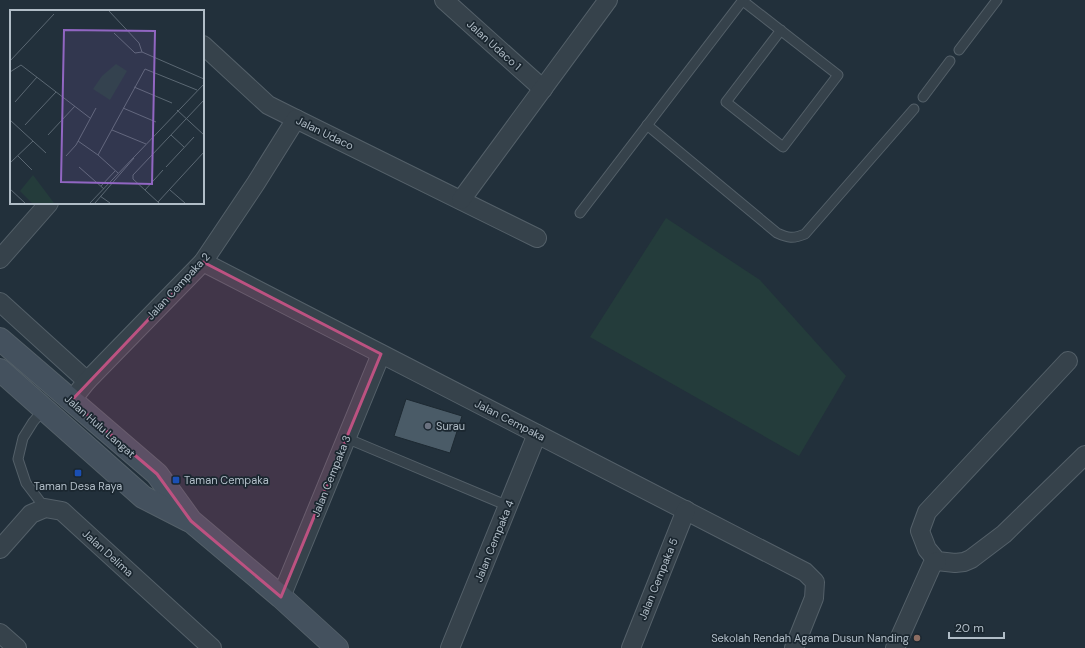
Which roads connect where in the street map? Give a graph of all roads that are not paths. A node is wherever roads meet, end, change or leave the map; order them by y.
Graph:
1 (444, 0) edge
2 (608, 0) edge
3 (743, 0) edge
4 (997, 0) edge
5 (781, 30) junction
6 (204, 46) edge
7 (958, 50) dead end
8 (950, 61) dead end
9 (543, 89) junction
10 (923, 97) dead end
11 (914, 109) dead end
12 (296, 119) junction
13 (647, 125) junction
14 (461, 200) junction
15 (48, 204) edge
16 (580, 213) dead end
17 (537, 238) dead end
18 (0, 259) edge
19 (203, 262) junction
20 (0, 302) edge
21 (0, 339) edge
22 (380, 354) junction
23 (1068, 361) dead end
24 (2, 374) edge
25 (87, 381) junction
26 (71, 401) junction
27 (44, 409) junction
28 (537, 434) junction
29 (346, 438) junction
30 (1085, 455) edge
31 (508, 506) junction
32 (45, 508) junction
33 (686, 510) junction
34 (191, 521) junction
35 (0, 549) edge
36 (937, 561) junction
37 (281, 597) junction
38 (0, 633) edge
39 (17, 648) edge
40 (212, 648) edge
41 (337, 648) edge
42 (450, 648) edge
43 (631, 648) edge
44 (794, 648) edge
45 (895, 648) edge

1 - 9 street, Jalan Udaco 1
2 - 9 street
3 - 5 lane
3 - 13 lane
4 - 7 lane
5 - 5 lane
6 - 12 street, Jalan Udaco
8 - 10 lane
9 - 14 street
11 - 13 lane
12 - 14 street, Jalan Udaco
12 - 19 street, Jalan Cempaka 2
13 - 16 lane
14 - 17 street, Jalan Udaco
15 - 18 street
19 - 22 street, Jalan Cempaka
19 - 25 street, Jalan Cempaka 2
20 - 25 street
21 - 26 street, Jalan Hulu Langat
22 - 28 street, Jalan Cempaka
22 - 29 street, Jalan Cempaka 3
23 - 36 street
24 - 27 street, Jalan Hulu Langat
25 - 26 street, Jalan Cempaka 2
26 - 34 street, Jalan Hulu Langat
27 - 32 lane
27 - 34 street, Jalan Hulu Langat
28 - 31 street, Jalan Cempaka 4
28 - 33 street, Jalan Cempaka
29 - 31 lane
29 - 37 street, Jalan Cempaka 3
30 - 36 street
31 - 42 street, Jalan Cempaka 4
32 - 35 street
32 - 40 street, Jalan Delima
33 - 43 street, Jalan Cempaka 5
33 - 44 street, Jalan Cempaka
34 - 37 street, Jalan Hulu Langat
36 - 45 street
37 - 41 street, Jalan Hulu Langat
38 - 39 street

